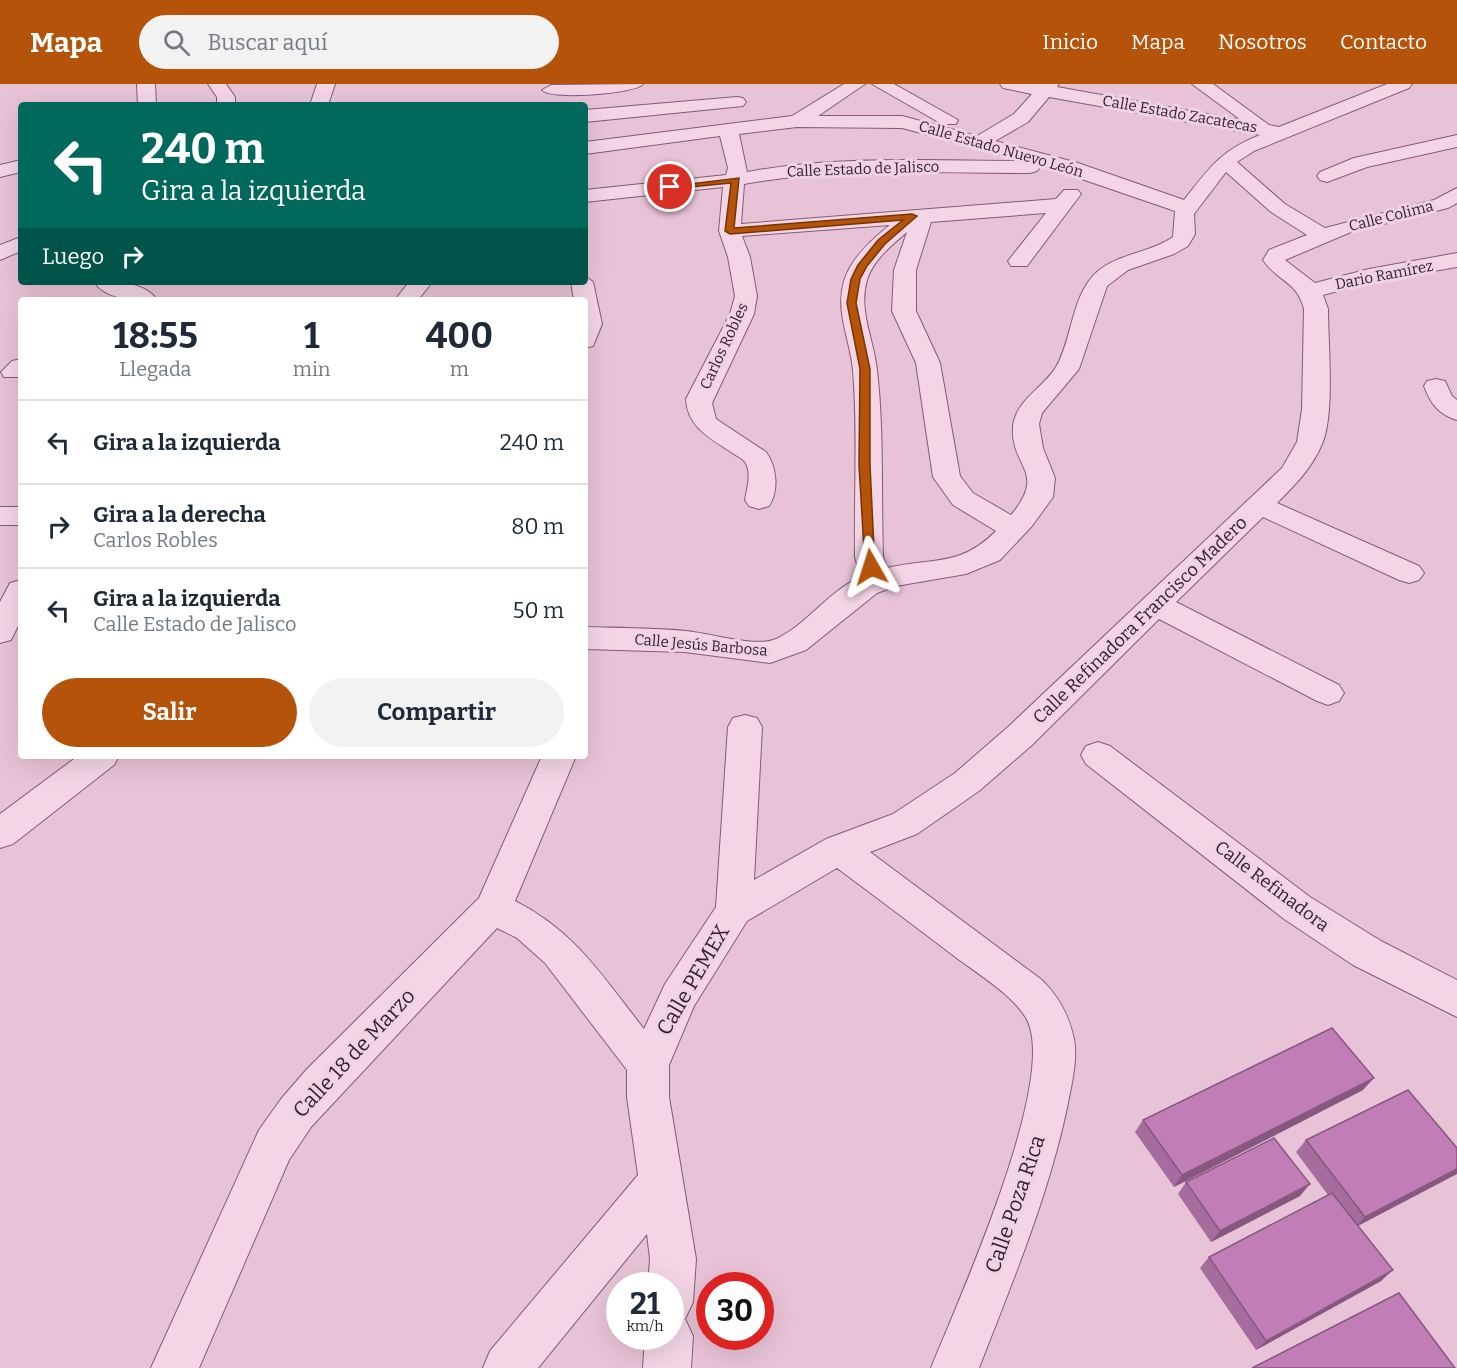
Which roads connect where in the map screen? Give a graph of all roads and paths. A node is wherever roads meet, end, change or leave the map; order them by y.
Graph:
1 (146, 84) edge
2 (217, 84) edge
3 (634, 84) edge
4 (856, 84) edge
5 (881, 84) edge
6 (1009, 84) edge
7 (1404, 84) edge
8 (332, 85) edge
9 (1206, 85) edge
10 (554, 87) edge
11 (1048, 87) edge
12 (835, 91) edge
13 (735, 93) edge
14 (147, 102) edge
15 (226, 102) edge
16 (321, 102) edge
17 (540, 102) edge
18 (588, 116) edge
19 (797, 121) junction
20 (738, 127) junction
21 (1273, 131) junction
22 (983, 140) junction
23 (1457, 141) edge
24 (588, 148) edge
25 (18, 167) edge
26 (1078, 170) junction
27 (0, 171) edge
28 (1237, 172) junction
29 (1326, 176) dead end
30 (736, 180) junction
31 (1457, 194) edge
32 (588, 196) edge
33 (1063, 205) junction
34 (1187, 208) junction
35 (918, 216) junction
36 (730, 231) junction
37 (1323, 236) junction
38 (18, 244) edge
39 (0, 253) edge
40 (1019, 261) dead end
41 (1457, 261) edge
42 (418, 285) edge
43 (108, 290) edge
44 (1311, 291) junction
45 (135, 297) edge
46 (408, 297) edge
47 (588, 314) edge
48 (588, 331) edge
49 (1436, 386) dead end
50 (1457, 412) edge
51 (759, 500) dead end
52 (1259, 505) junction
53 (0, 516) edge
54 (18, 516) edge
55 (1013, 528) junction
56 (1409, 573) dead end
57 (877, 580) junction
58 (18, 596) edge
59 (1157, 605) junction
60 (0, 632) edge
61 (588, 638) edge
62 (1328, 693) dead end
63 (745, 727) dead end
64 (1098, 755) dead end
65 (98, 759) edge
66 (558, 759) edge
67 (0, 834) edge
68 (839, 849) junction
69 (493, 908) junction
70 (734, 910) junction
71 (1457, 999) edge
72 (648, 1065) junction
73 (661, 1182) junction
74 (672, 1272) edge
75 (668, 1350) edge
76 (175, 1368) edge
77 (507, 1368) edge
78 (667, 1368) edge
79 (955, 1368) edge

1 - 14 street
2 - 15 street
3 - 10 street
4 - 12 street
5 - 22 street
6 - 11 street, Calle Estado Zacatecas
7 - 21 street
8 - 16 street
9 - 21 street
10 - 17 street
11 - 21 street, Calle Estado Zacatecas
11 - 22 street
12 - 19 street
13 - 18 street
13 - 20 street, Carlos Robles
19 - 20 street, Calle Estado Nuevo León
19 - 22 street, Calle Estado Nuevo León
20 - 24 street, Calle Estado Nuevo León
20 - 30 street, Carlos Robles
21 - 28 street
22 - 26 street, Calle Estado Nuevo León
23 - 29 street
25 - 27 street
26 - 30 street, Calle Estado de Jalisco
26 - 33 street
26 - 34 street, Calle Estado Nuevo León
28 - 34 street
28 - 37 street
30 - 32 street, Calle Estado de Jalisco
30 - 36 street, Carlos Robles
31 - 37 street, Calle Colima
33 - 35 street
33 - 40 street
34 - 55 street, Calle Jesús Barbosa
35 - 36 street
35 - 55 street
35 - 57 street
36 - 51 street, Carlos Robles
37 - 44 street
38 - 39 street
41 - 44 street, Dario Ramírez
42 - 46 street
43 - 45 street
44 - 52 street, Calle Refinadora Francisco Madero
47 - 48 street
49 - 50 street
52 - 56 street
52 - 59 street, Calle Refinadora Francisco Madero
53 - 54 street
55 - 57 street, Calle Jesús Barbosa
57 - 61 street, Calle Jesús Barbosa
58 - 60 street
59 - 62 street
59 - 68 street, Calle Refinadora Francisco Madero
63 - 70 street, Calle PEMEX
64 - 71 street, Calle Refinadora
65 - 67 street
66 - 69 street, Calle 18 de Marzo
68 - 70 street, Calle Refinadora Francisco Madero
68 - 79 street, Calle Poza Rica
69 - 72 street
69 - 76 street, Calle 18 de Marzo
70 - 72 street, Calle PEMEX
72 - 73 street, Calle PEMEX
73 - 74 street, Calle PEMEX
73 - 77 street
75 - 78 street

